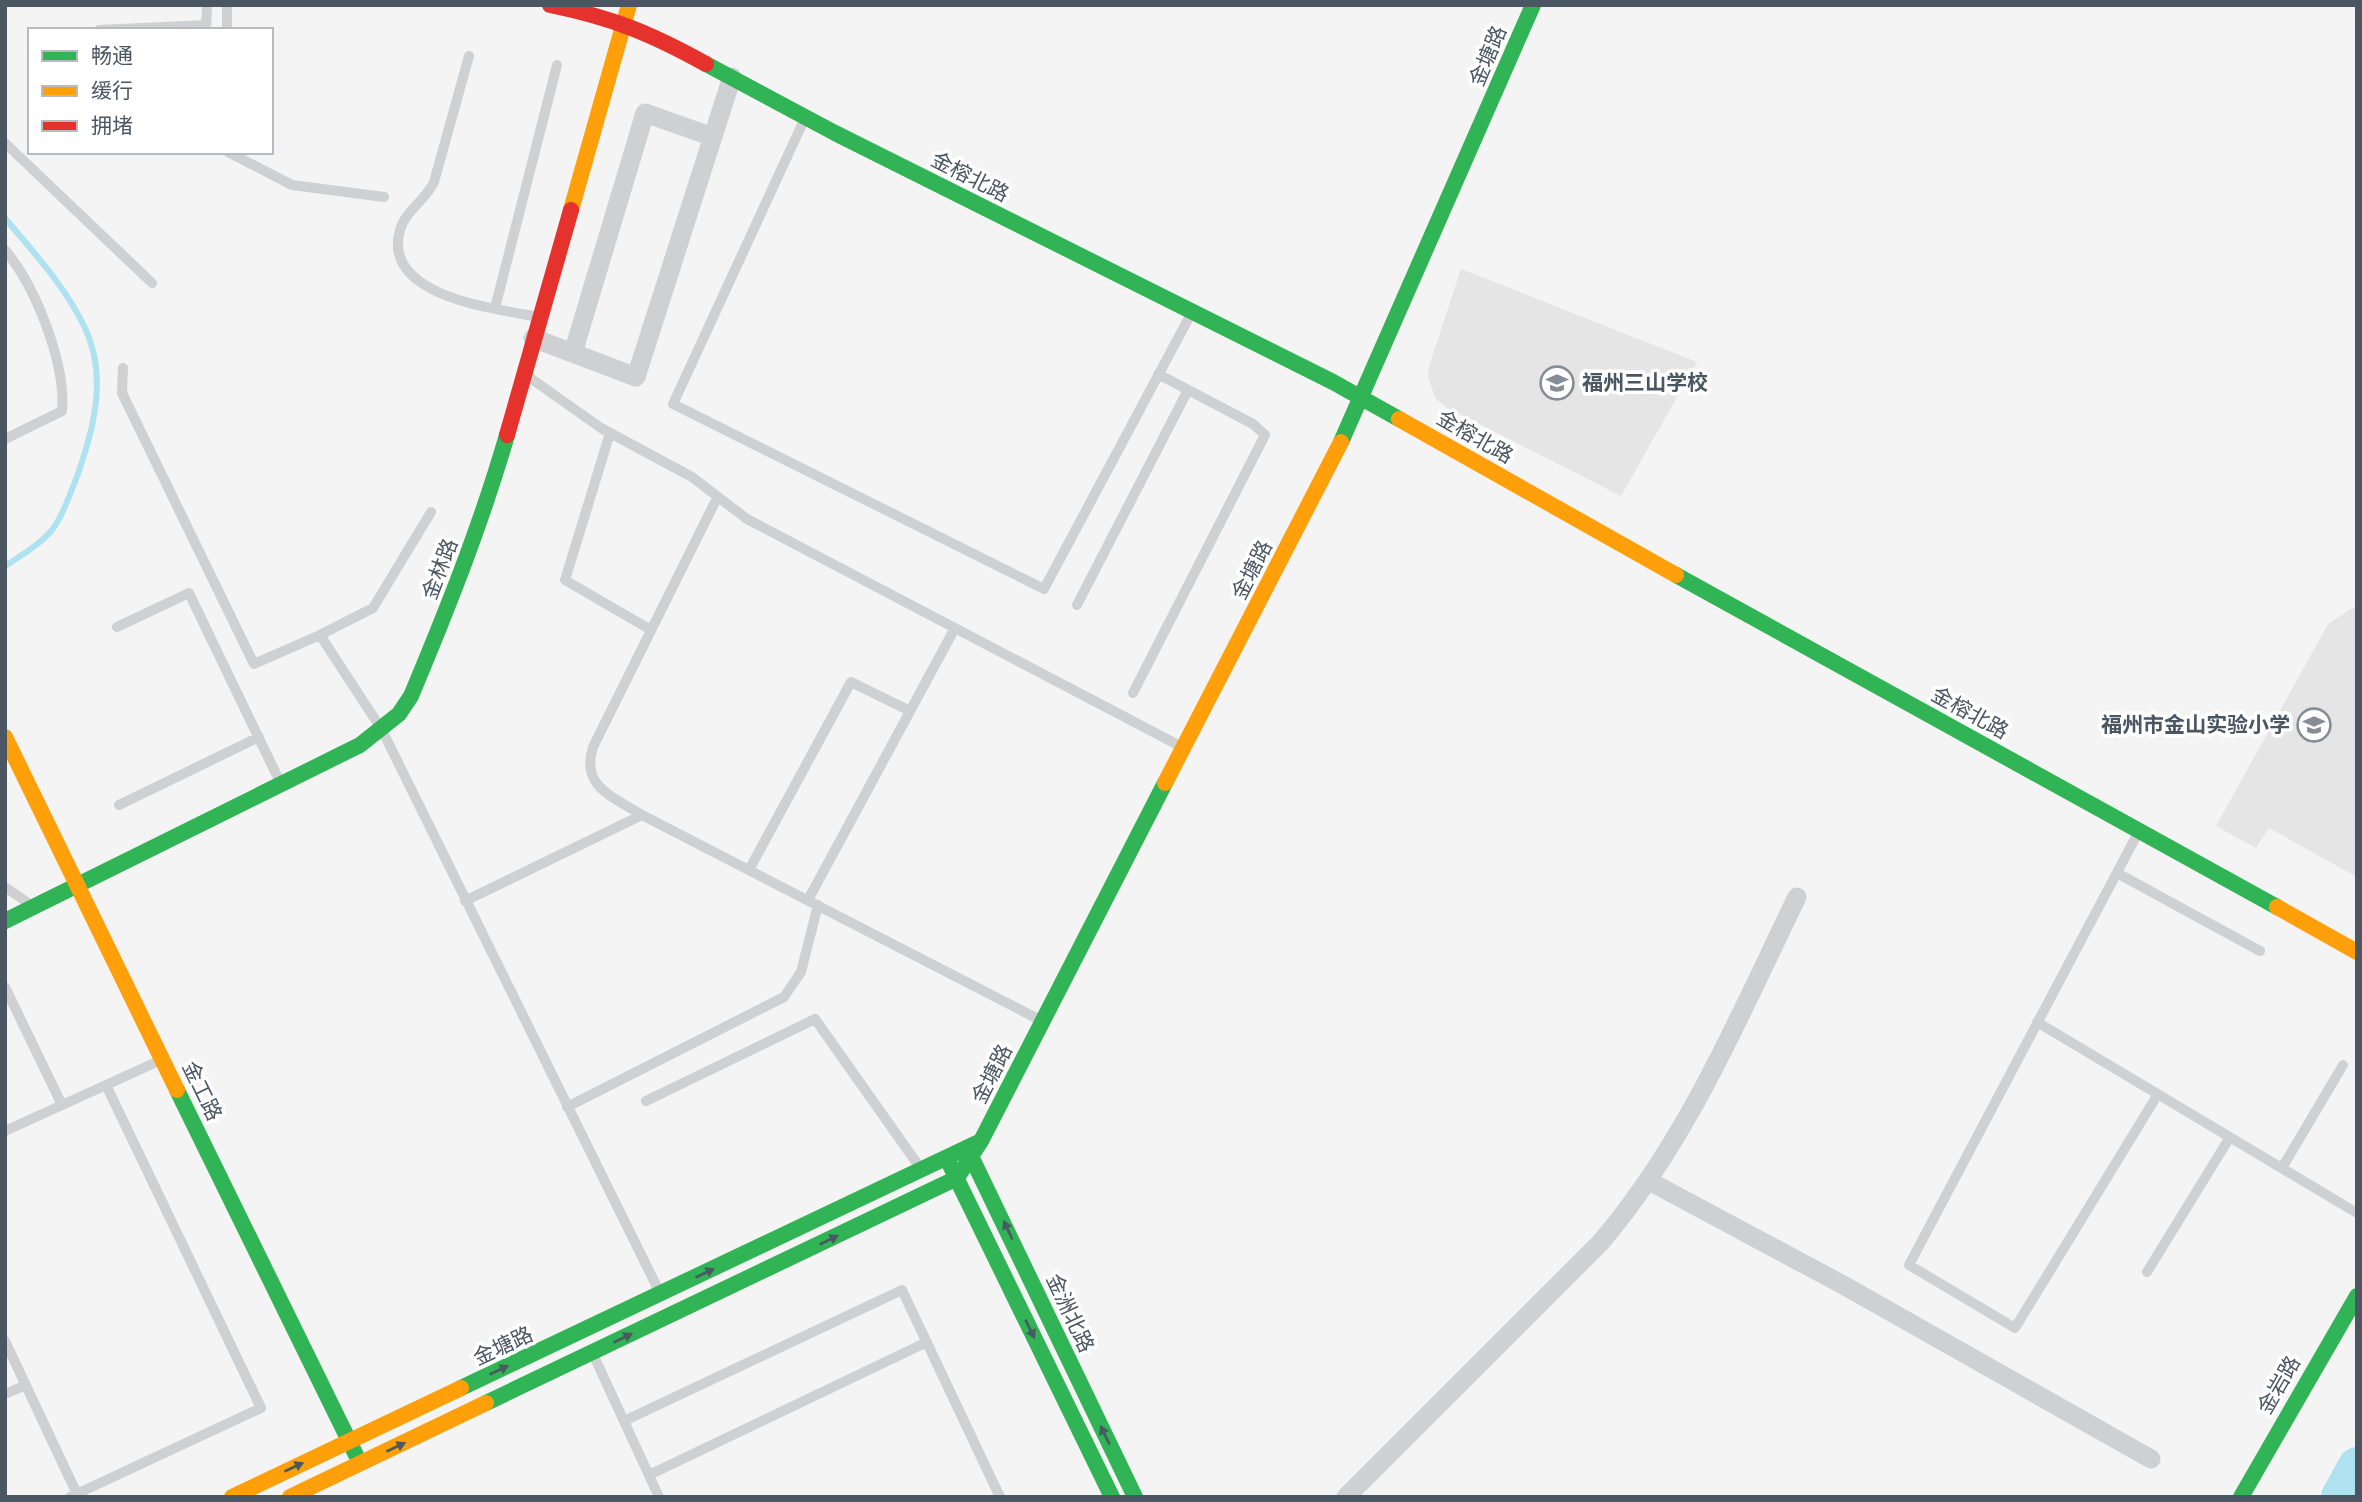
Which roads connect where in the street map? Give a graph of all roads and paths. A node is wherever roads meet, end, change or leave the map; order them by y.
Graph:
1 (206, 5) edge
2 (227, 5) edge
3 (550, 5) edge
4 (629, 5) edge
5 (1533, 5) edge
6 (624, 23) junction
7 (206, 27) edge
8 (170, 28) edge
9 (227, 28) edge
10 (469, 56) dead end
11 (557, 65) dead end
12 (732, 77) junction
13 (805, 117) junction
14 (713, 137) junction
15 (5, 143) edge
16 (232, 154) edge
17 (383, 197) dead end
18 (5, 250) edge
19 (152, 283) dead end
20 (495, 308) junction
21 (1192, 312) junction
22 (539, 317) junction
23 (533, 338) junction
24 (573, 353) junction
25 (123, 368) dead end
26 (523, 373) junction
27 (1158, 374) junction
28 (1188, 390) junction
29 (1363, 397) junction
30 (610, 433) junction
31 (5, 439) edge
32 (717, 498) junction
33 (431, 512) dead end
34 (1077, 605) dead end
35 (117, 627) dead end
36 (955, 628) junction
37 (652, 629) junction
38 (320, 635) junction
39 (1133, 693) dead end
40 (910, 711) junction
41 (382, 730) junction
42 (5, 737) edge
43 (258, 737) junction
44 (1183, 748) junction
45 (282, 785) junction
46 (119, 805) dead end
47 (642, 815) junction
48 (2139, 830) junction
49 (749, 870) junction
50 (2117, 873) junction
51 (79, 886) junction
52 (5, 887) edge
53 (1797, 897) dead end
54 (807, 900) junction
55 (465, 901) junction
56 (818, 905) junction
57 (34, 907) junction
58 (5, 922) edge
59 (2260, 951) dead end
60 (2357, 952) edge
61 (5, 987) edge
62 (1042, 1021) junction
63 (2037, 1022) junction
64 (164, 1059) junction
65 (2343, 1065) dead end
66 (106, 1085) junction
67 (2158, 1094) junction
68 (646, 1101) dead end
69 (62, 1105) junction
70 (567, 1107) junction
71 (5, 1131) edge
72 (2230, 1137) junction
73 (973, 1148) junction
74 (947, 1158) junction
75 (2283, 1168) junction
76 (922, 1170) junction
77 (957, 1178) junction
78 (1649, 1181) junction
79 (2357, 1213) edge
80 (2147, 1272) dead end
81 (661, 1295) junction
82 (2357, 1296) edge
83 (583, 1331) junction
84 (5, 1341) edge
85 (927, 1342) junction
86 (593, 1353) junction
87 (26, 1385) junction
88 (5, 1394) edge
89 (624, 1421) junction
90 (349, 1441) junction
91 (2151, 1459) dead end
92 (360, 1464) junction
93 (649, 1475) junction
94 (73, 1495) edge
95 (232, 1497) edge
96 (290, 1497) edge
97 (659, 1497) edge
98 (1000, 1497) edge
99 (1112, 1497) edge
100 (1135, 1497) edge
101 (1346, 1497) edge
102 (2241, 1497) edge

1 - 7 lane
2 - 9 lane
3 - 6 street, 金榕北路
4 - 6 street, 金林路
5 - 29 street, 金塘路
6 - 12 street, 金榕北路
6 - 22 street, 金林路
7 - 8 lane
10 - 20 lane
11 - 20 lane
12 - 13 street, 金榕北路
12 - 14 street
13 - 21 street, 金榕北路
13 - 27 lane
14 - 24 street
14 - 24 street
15 - 19 lane
16 - 17 lane
18 - 31 lane
20 - 22 lane
21 - 27 lane
21 - 29 street, 金榕北路
22 - 23 street, 金林路
23 - 24 street
23 - 26 street, 金林路
25 - 38 lane
26 - 30 lane
26 - 41 street, 金林路
27 - 28 lane
28 - 34 lane
28 - 39 lane
29 - 44 street, 金塘路
29 - 48 street, 金榕北路
30 - 32 lane
30 - 37 lane
32 - 36 lane
32 - 37 lane
33 - 38 lane
35 - 43 lane
36 - 40 lane
36 - 44 lane
37 - 47 lane
38 - 41 lane
40 - 49 lane
40 - 54 lane
41 - 45 street, 金林路
41 - 55 lane
42 - 51 street, 金工路
43 - 45 lane
43 - 46 lane
44 - 62 street, 金塘路
45 - 51 street, 金林路
47 - 49 lane
47 - 55 lane
48 - 50 lane
48 - 60 street, 金榕北路
49 - 54 lane
50 - 59 lane
50 - 63 lane
51 - 57 street, 金林路
51 - 64 street, 金工路
52 - 57 lane
53 - 78 street
54 - 56 lane
55 - 70 lane
56 - 62 lane
56 - 70 lane
57 - 58 street, 金林路
61 - 69 lane
62 - 73 street, 金塘路
63 - 67 lane
63 - 67 lane
64 - 66 lane
64 - 90 street, 金工路
65 - 75 lane
66 - 69 lane
66 - 94 lane
67 - 72 lane
68 - 76 lane
69 - 71 lane
70 - 81 lane
72 - 75 lane
72 - 80 lane
73 - 74 street, 金塘路
73 - 77 street, 金塘路
100 -> 73 street, 金洲北路
74 - 76 street, 金塘路
74 - 77 street, 金洲北路
75 - 79 lane
81 -> 76 street, 金塘路
86 -> 77 street
77 -> 99 street, 金洲北路
78 - 91 street
78 - 101 street
81 - 83 street, 金塘路
82 - 102 street, 金岩路
83 - 86 lane
90 -> 83 street, 金塘路
84 - 87 lane
85 - 89 lane
85 - 93 lane
85 - 98 lane
86 - 89 lane
92 -> 86 street
87 - 88 lane
87 - 94 lane
89 - 93 lane
90 - 92 street, 金工路
95 -> 90 street, 金塘路
92 - 96 street
93 - 97 lane

